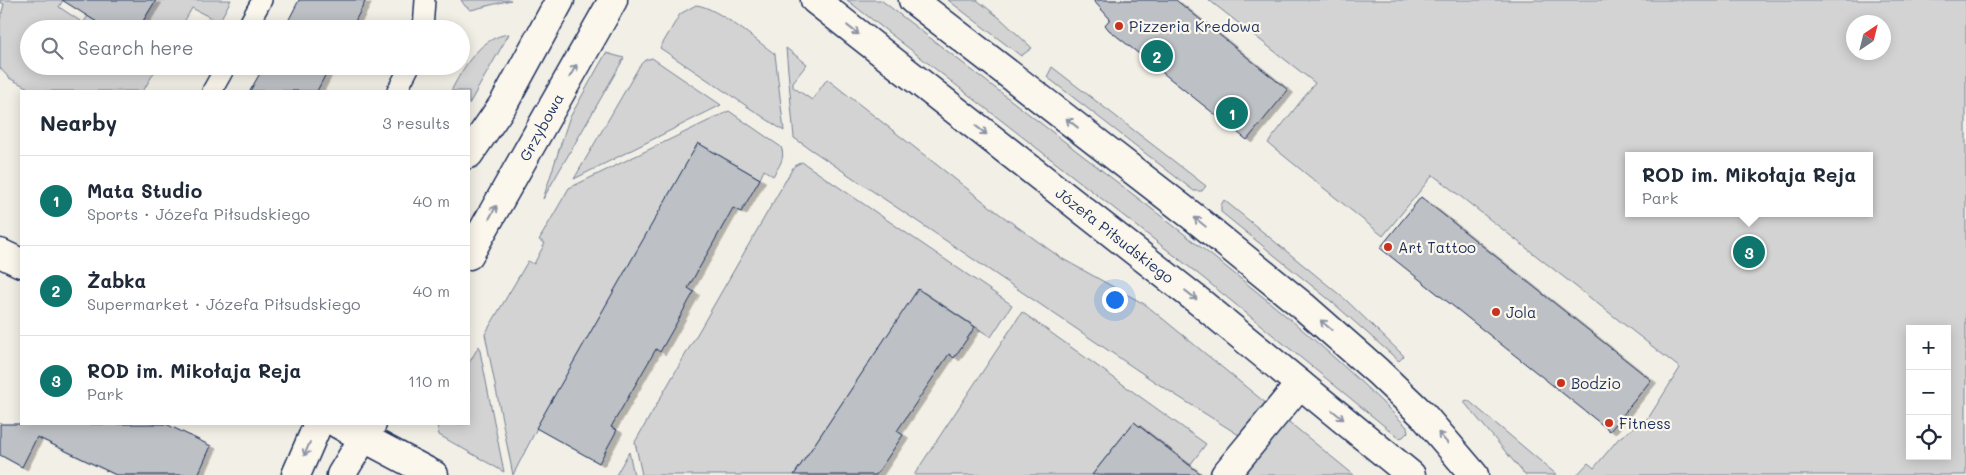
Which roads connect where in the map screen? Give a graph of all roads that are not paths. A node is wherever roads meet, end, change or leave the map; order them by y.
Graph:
1 (262, 0) edge
2 (425, 0) edge
3 (560, 0) edge
4 (613, 0) edge
5 (815, 0) edge
6 (913, 0) edge
7 (251, 20) edge
8 (424, 20) edge
9 (221, 75) edge
10 (405, 75) edge
11 (213, 90) edge
12 (398, 90) edge
13 (470, 153) edge
14 (0, 253) edge
15 (470, 253) edge
16 (20, 263) edge
17 (1300, 384) junction
18 (318, 425) edge
19 (342, 425) edge
20 (368, 431) edge
21 (296, 475) edge
22 (342, 475) edge
23 (434, 475) edge
24 (1225, 475) edge
25 (1412, 475) edge
26 (1474, 475) edge

1 - 7 lane
2 - 8 lane
3 - 13 street
15 -> 4 street, Grzybowa
5 -> 17 street, Józefa Piłsudskiego
26 -> 6 street
9 - 11 lane
10 - 12 lane
14 - 16 street
17 - 24 street
17 -> 25 street, Józefa Piłsudskiego
18 -> 21 street
19 - 20 street
20 - 22 street
20 - 23 street

